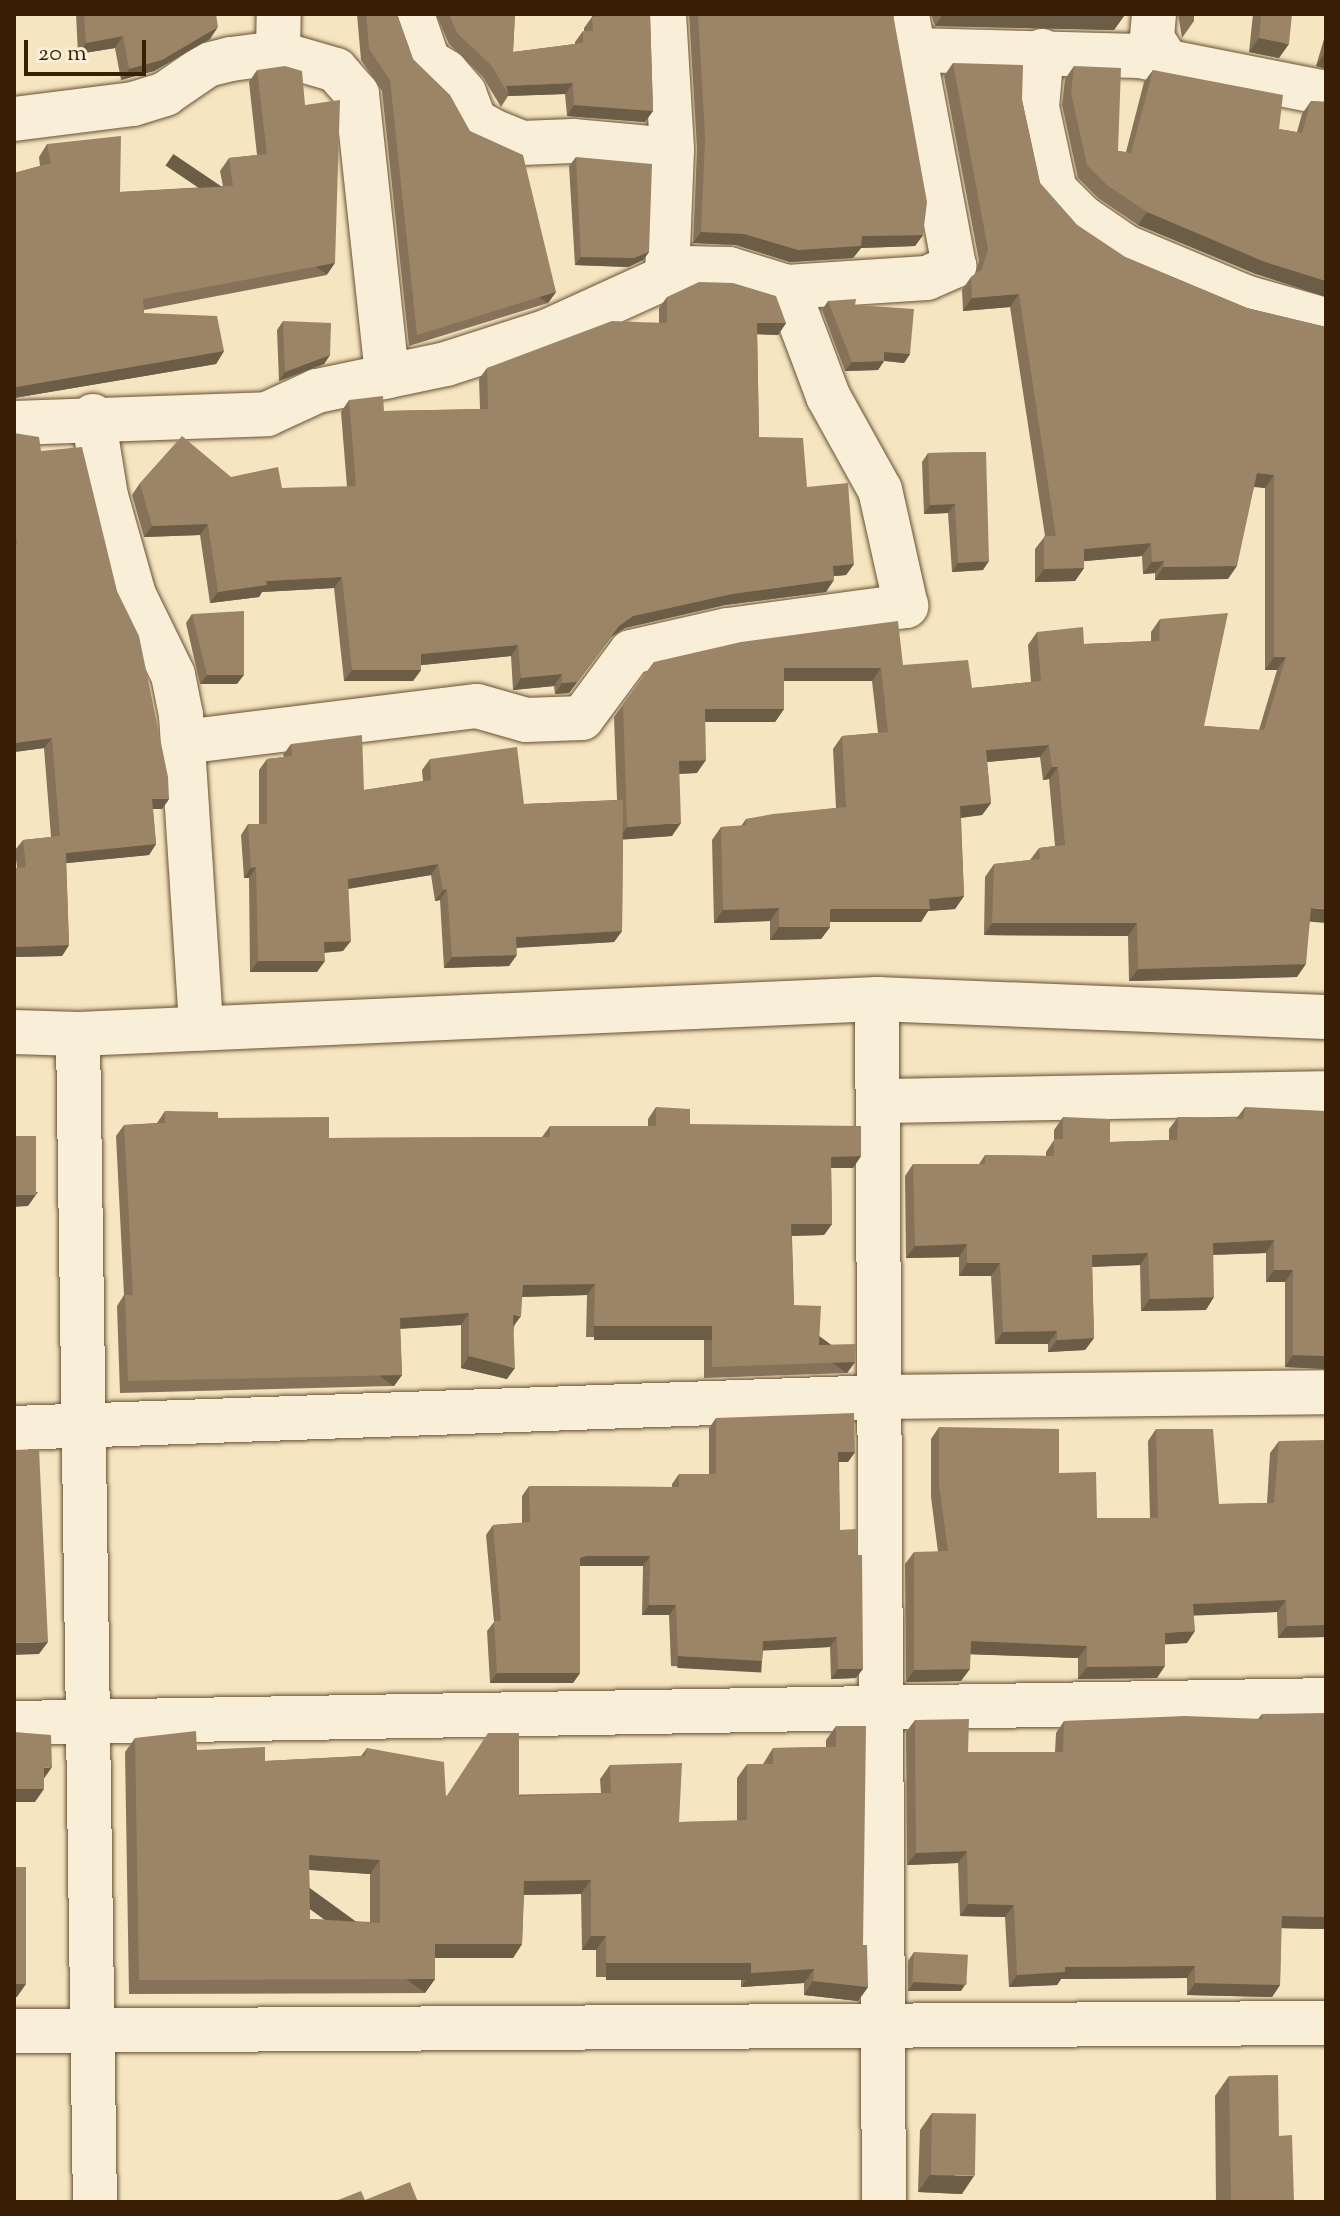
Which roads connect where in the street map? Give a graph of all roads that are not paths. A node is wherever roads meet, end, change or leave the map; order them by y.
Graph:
1 (412, 14) edge
2 (664, 14) edge
3 (1154, 14) edge
4 (910, 32) edge
5 (278, 34) edge
6 (1032, 38) edge
7 (1167, 62) junction
8 (1326, 93) edge
9 (14, 119) edge
10 (672, 150) junction
11 (667, 274) junction
12 (787, 287) junction
13 (1326, 320) edge
14 (387, 376) junction
15 (93, 416) junction
16 (14, 423) edge
17 (183, 742) junction
18 (877, 999) junction
19 (1326, 1017) edge
20 (201, 1028) junction
21 (14, 1032) edge
22 (78, 1034) junction
23 (1326, 1093) edge
24 (880, 1101) junction
25 (1326, 1392) edge
26 (878, 1397) junction
27 (85, 1427) junction
28 (14, 1428) edge
29 (1326, 1700) edge
30 (883, 1709) junction
31 (91, 1721) junction
32 (14, 1723) edge
33 (1326, 2023) edge
34 (885, 2027) junction
35 (14, 2031) edge
36 (94, 2031) junction
37 (95, 2202) edge
38 (884, 2202) edge

1 - 10 street
2 - 10 street
3 - 7 street
4 - 6 street
4 - 12 street
5 - 9 street
5 - 14 street
6 - 7 street
6 - 13 street
7 - 8 street
10 - 11 street
11 - 12 street
11 - 14 street
12 - 17 street
14 - 15 street
15 - 16 street
15 - 17 street
17 - 20 street
18 - 19 street
18 - 20 street
18 - 24 street
20 - 22 street
21 - 22 street
22 - 27 street
23 - 24 street
24 - 26 street
25 - 26 street
26 - 27 street
26 - 30 street
27 - 28 street
27 - 31 street
29 - 30 street
30 - 31 street
30 - 34 street
31 - 32 street
31 - 36 street
33 - 34 street
34 - 36 street
34 - 38 street
35 - 36 street
36 - 37 street

